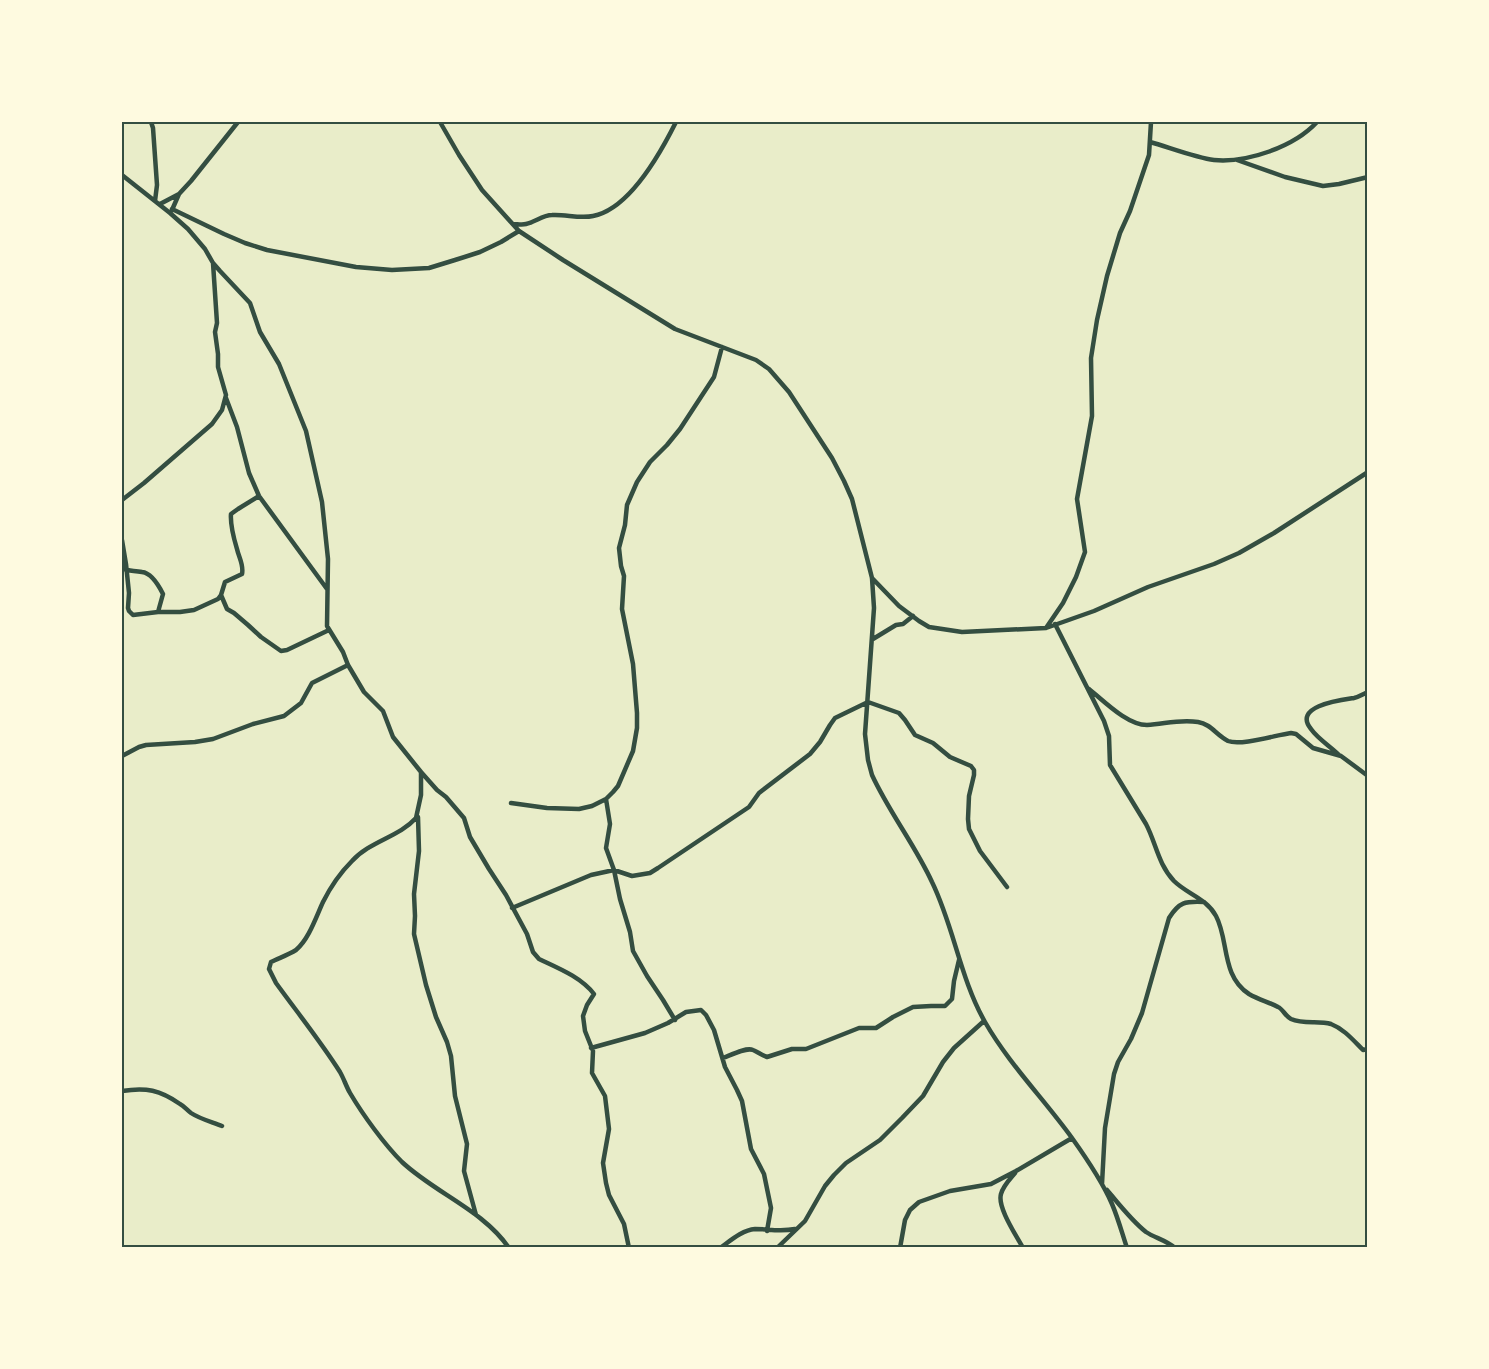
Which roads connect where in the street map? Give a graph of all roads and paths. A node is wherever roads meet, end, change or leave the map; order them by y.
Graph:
1 (151, 122) edge
2 (238, 122) edge
3 (440, 122) edge
4 (676, 122) edge
5 (1151, 122) edge
6 (1317, 122) edge
7 (1150, 142) junction
8 (1236, 160) junction
9 (122, 176) edge
10 (1368, 177) edge
11 (179, 194) junction
12 (157, 203) junction
13 (171, 211) junction
14 (513, 224) junction
15 (519, 231) junction
16 (213, 263) junction
17 (722, 347) junction
18 (226, 398) junction
19 (232, 414) junction
20 (219, 416) junction
21 (1368, 472) edge
22 (259, 496) junction
23 (122, 500) edge
24 (122, 540) edge
25 (124, 569) edge
26 (872, 578) junction
27 (327, 589) junction
28 (221, 596) junction
29 (158, 612) junction
30 (913, 616) junction
31 (1055, 624) junction
32 (1046, 628) junction
33 (329, 630) junction
34 (873, 639) junction
35 (348, 665) junction
36 (1087, 687) junction
37 (1368, 692) edge
38 (868, 702) junction
39 (122, 756) edge
40 (1341, 756) junction
41 (421, 772) junction
42 (1368, 776) edge
43 (606, 799) junction
44 (511, 803) dead end
45 (417, 816) junction
46 (614, 870) junction
47 (1007, 887) dead end
48 (1205, 902) junction
49 (512, 908) junction
50 (959, 960) junction
51 (675, 1020) junction
52 (984, 1021) junction
53 (591, 1048) junction
54 (1368, 1049) edge
55 (723, 1058) junction
56 (122, 1091) edge
57 (222, 1126) dead end
58 (1072, 1138) junction
59 (1017, 1171) junction
60 (1102, 1184) junction
61 (476, 1215) junction
62 (798, 1228) junction
63 (767, 1231) junction
64 (509, 1248) edge
65 (629, 1248) edge
66 (720, 1248) edge
67 (777, 1248) edge
68 (900, 1248) edge
69 (1023, 1248) edge
70 (1127, 1248) edge
71 (1175, 1248) edge

1 - 12 street
2 - 11 street
3 - 14 street
4 - 14 street
5 - 7 street
6 - 8 street
7 - 8 street
7 - 32 street
8 - 10 street
9 - 12 street
11 - 12 street
11 - 13 street
12 - 13 street
13 - 15 street
13 - 16 street
14 - 15 street
15 - 17 street
16 - 18 street
16 - 27 street
17 - 26 street
17 - 43 street
18 - 19 street
18 - 20 street
19 - 20 street
19 - 22 street
20 - 23 street
21 - 31 street
22 - 27 street
22 - 28 street
24 - 25 street
25 - 29 street
25 - 29 street
26 - 30 street
26 - 34 street
27 - 33 street
28 - 29 street
28 - 33 street
30 - 32 street
30 - 34 street
31 - 32 street
31 - 36 street
33 - 35 street
34 - 38 street
35 - 39 street
35 - 41 street
36 - 40 street
36 - 48 street
37 - 40 street
38 - 46 street
38 - 47 street
38 - 50 street
40 - 42 street
41 - 45 street
41 - 49 street
43 - 44 street
43 - 46 street
45 - 61 street
45 - 61 street
46 - 49 street
46 - 51 street
48 - 54 street
48 - 60 street
49 - 53 street
50 - 52 street
50 - 55 street
51 - 53 street
51 - 55 street
52 - 58 street
52 - 62 street
53 - 65 street
55 - 63 street
56 - 57 street
58 - 59 street
58 - 60 street
59 - 68 street
59 - 69 street
60 - 70 street
60 - 71 street
61 - 64 street
62 - 63 street
62 - 67 street
63 - 66 street

